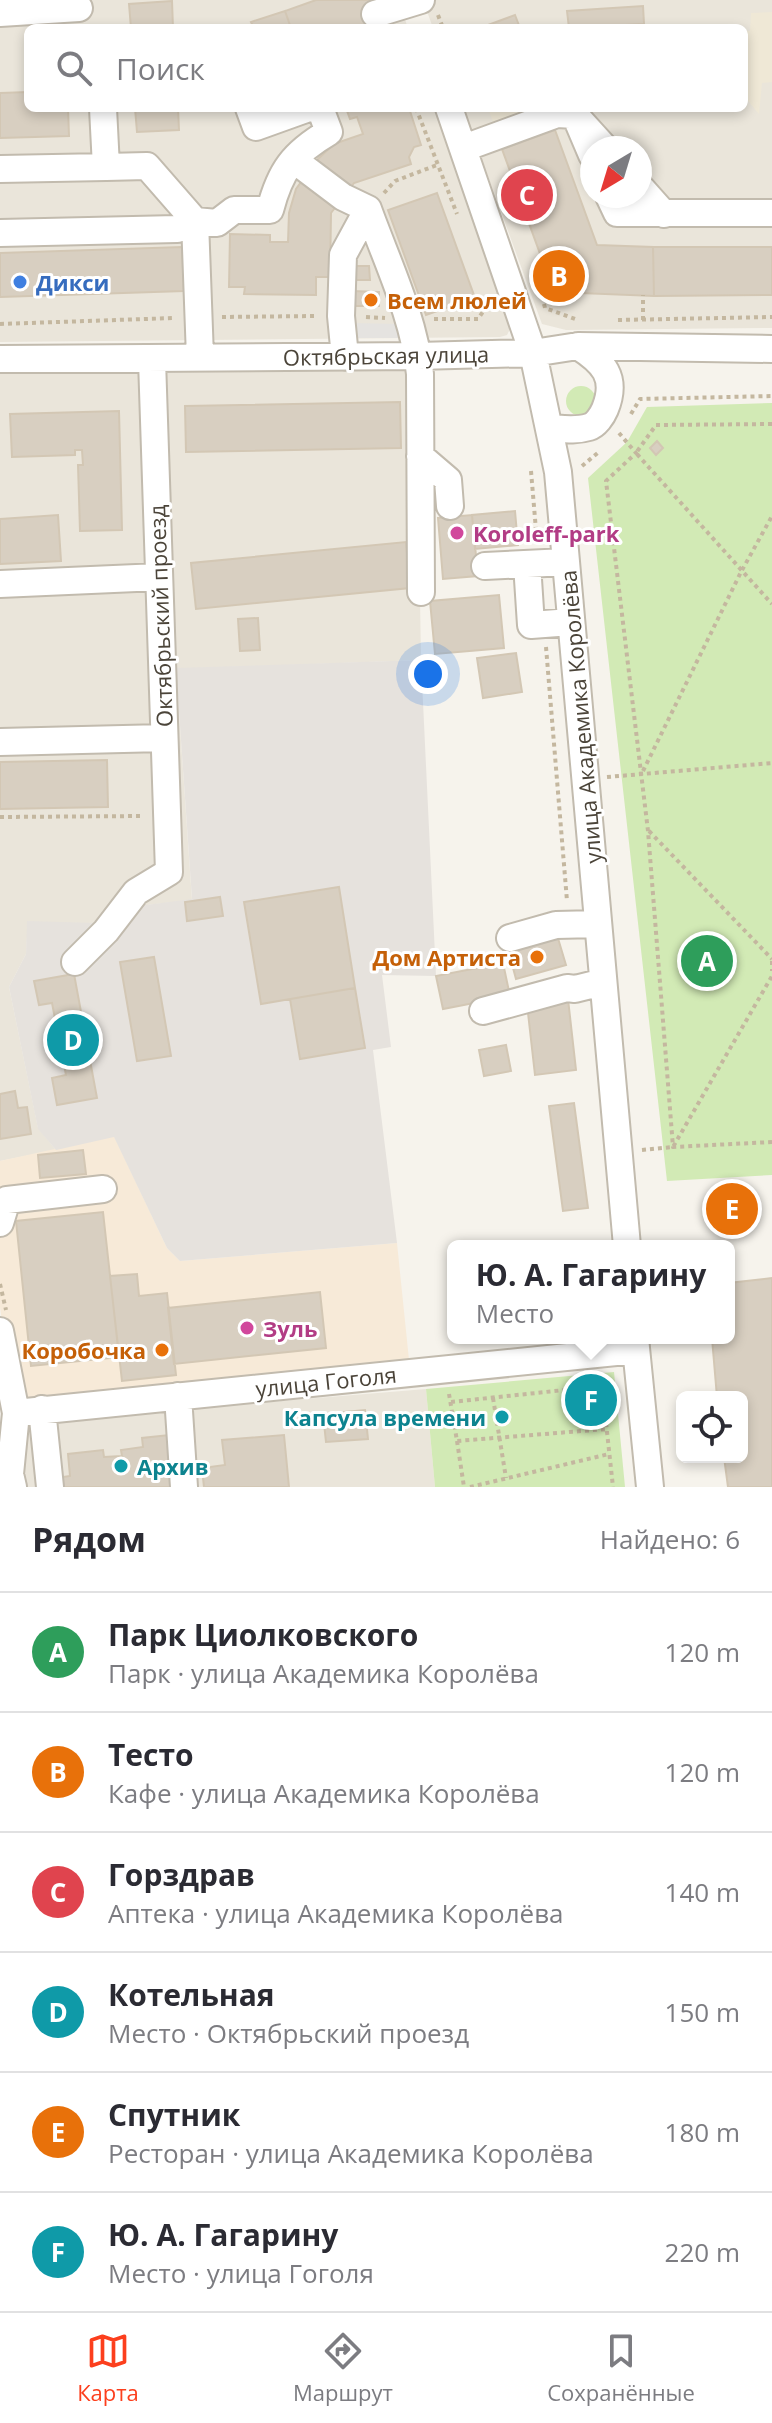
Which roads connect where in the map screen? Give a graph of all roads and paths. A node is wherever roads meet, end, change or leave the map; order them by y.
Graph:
1 (414, 8) edge
2 (83, 12) edge
3 (0, 13) edge
4 (375, 14) dead end
5 (103, 112) edge
6 (250, 112) edge
7 (298, 112) edge
8 (322, 112) edge
9 (417, 112) edge
10 (450, 112) edge
11 (575, 115) junction
12 (584, 136) edge
13 (594, 136) edge
14 (464, 148) junction
15 (294, 160) junction
16 (437, 165) junction
17 (106, 167) junction
18 (0, 169) edge
19 (652, 200) edge
20 (615, 208) edge
21 (368, 209) junction
22 (772, 213) edge
23 (664, 214) junction
24 (195, 221) junction
25 (462, 224) dead end
26 (0, 233) edge
27 (643, 295) dead end
28 (492, 299) dead end
29 (541, 299) dead end
30 (341, 316) junction
31 (772, 317) edge
32 (199, 318) junction
33 (408, 319) junction
34 (587, 320) dead end
35 (615, 320) dead end
36 (643, 320) junction
37 (0, 324) edge
38 (578, 346) junction
39 (772, 349) edge
40 (533, 353) junction
41 (418, 356) junction
42 (200, 357) junction
43 (345, 357) junction
44 (0, 359) edge
45 (152, 360) junction
46 (772, 396) edge
47 (772, 424) edge
48 (551, 428) junction
49 (619, 433) junction
50 (636, 453) junction
51 (420, 456) junction
52 (577, 471) dead end
53 (531, 473) dead end
54 (450, 506) dead end
55 (772, 516) edge
56 (566, 562) junction
57 (533, 564) junction
58 (485, 566) dead end
59 (741, 572) junction
60 (159, 577) junction
61 (0, 584) edge
62 (421, 592) dead end
63 (772, 604) edge
64 (571, 622) junction
65 (544, 624) junction
66 (164, 738) junction
67 (0, 742) edge
68 (772, 763) edge
69 (642, 774) junction
70 (623, 776) dead end
71 (146, 816) dead end
72 (0, 817) edge
73 (648, 831) junction
74 (568, 924) junction
75 (598, 924) junction
76 (510, 938) dead end
77 (772, 960) edge
78 (75, 962) dead end
79 (772, 973) edge
80 (603, 982) junction
81 (483, 1011) dead end
82 (772, 1142) edge
83 (673, 1147) junction
84 (643, 1164) dead end
85 (103, 1189) dead end
86 (0, 1223) edge
87 (626, 1240) edge
88 (0, 1284) edge
89 (4, 1322) edge
90 (628, 1347) edge
91 (602, 1386) junction
92 (178, 1396) junction
93 (493, 1398) junction
94 (29, 1411) junction
95 (607, 1429) junction
96 (499, 1437) junction
97 (457, 1441) junction
98 (609, 1454) junction
99 (506, 1478) junction
100 (13, 1487) edge
101 (50, 1487) edge
102 (184, 1487) edge
103 (467, 1487) edge
104 (613, 1487) edge
105 (650, 1487) edge

1 - 4 street
2 - 3 street
5 - 17 street
6 - 7 street
8 - 15 street
9 - 16 path
10 - 14 street, улица Академика Королёва
11 - 12 street
11 - 13 street
11 - 14 street
14 - 40 street, улица Академика Королёва
15 - 21 street
15 - 24 street
16 - 21 path
16 - 25 path
17 - 18 street
17 - 24 street
19 - 23 street
20 - 23 street
21 - 30 street
21 - 33 street
22 - 23 street
24 - 26 street
24 - 32 street
27 - 36 path
28 - 33 path
29 - 34 path
30 - 32 path
30 - 33 path
30 - 43 street
31 - 36 path
32 - 37 path
32 - 42 street
33 - 41 street
35 - 36 path
38 - 39 street, Октябрьская улица
38 - 40 street, Октябрьская улица
38 - 48 street
40 - 41 street, Октябрьская улица
40 - 48 street, улица Академика Королёва
41 - 43 street, Октябрьская улица
41 - 51 street
42 - 43 street, Октябрьская улица
42 - 45 street, Октябрьская улица
44 - 45 street, Октябрьская улица
45 - 60 street, Октябрьский проезд
46 - 49 path
47 - 50 path
48 - 56 street, улица Академика Королёва
49 - 50 path
49 - 52 path
50 - 59 path
50 - 69 path
51 - 54 street
51 - 62 street
53 - 57 path
55 - 59 path
56 - 57 street
56 - 64 street, улица Академика Королёва
57 - 58 street
57 - 65 street
59 - 63 path
59 - 69 path
60 - 61 street
60 - 66 street, Октябрьский проезд
64 - 65 street
64 - 75 street, улица Академика Королёва
65 - 74 path
66 - 67 street
66 - 78 street, Октябрьский проезд
68 - 69 path
69 - 70 path
69 - 73 path
71 - 72 path
73 - 77 path
73 - 83 path
74 - 75 street
74 - 76 street
75 - 80 street, улица Академика Королёва
77 - 79 path
79 - 83 path
80 - 81 street
80 - 87 street, улица Академика Королёва
82 - 83 path
83 - 84 path
85 - 86 street
88 - 89 path
89 - 94 street
90 - 91 path
90 - 92 street, улица Гоголя
90 - 105 street
91 - 93 path
91 - 95 path
92 - 94 street, улица Гоголя
92 - 102 street
93 - 96 path
93 - 97 path
94 - 100 street
94 - 101 street
95 - 96 path
95 - 98 path
96 - 97 path
96 - 99 path
97 - 103 path
98 - 99 path
98 - 104 path
99 - 103 path

